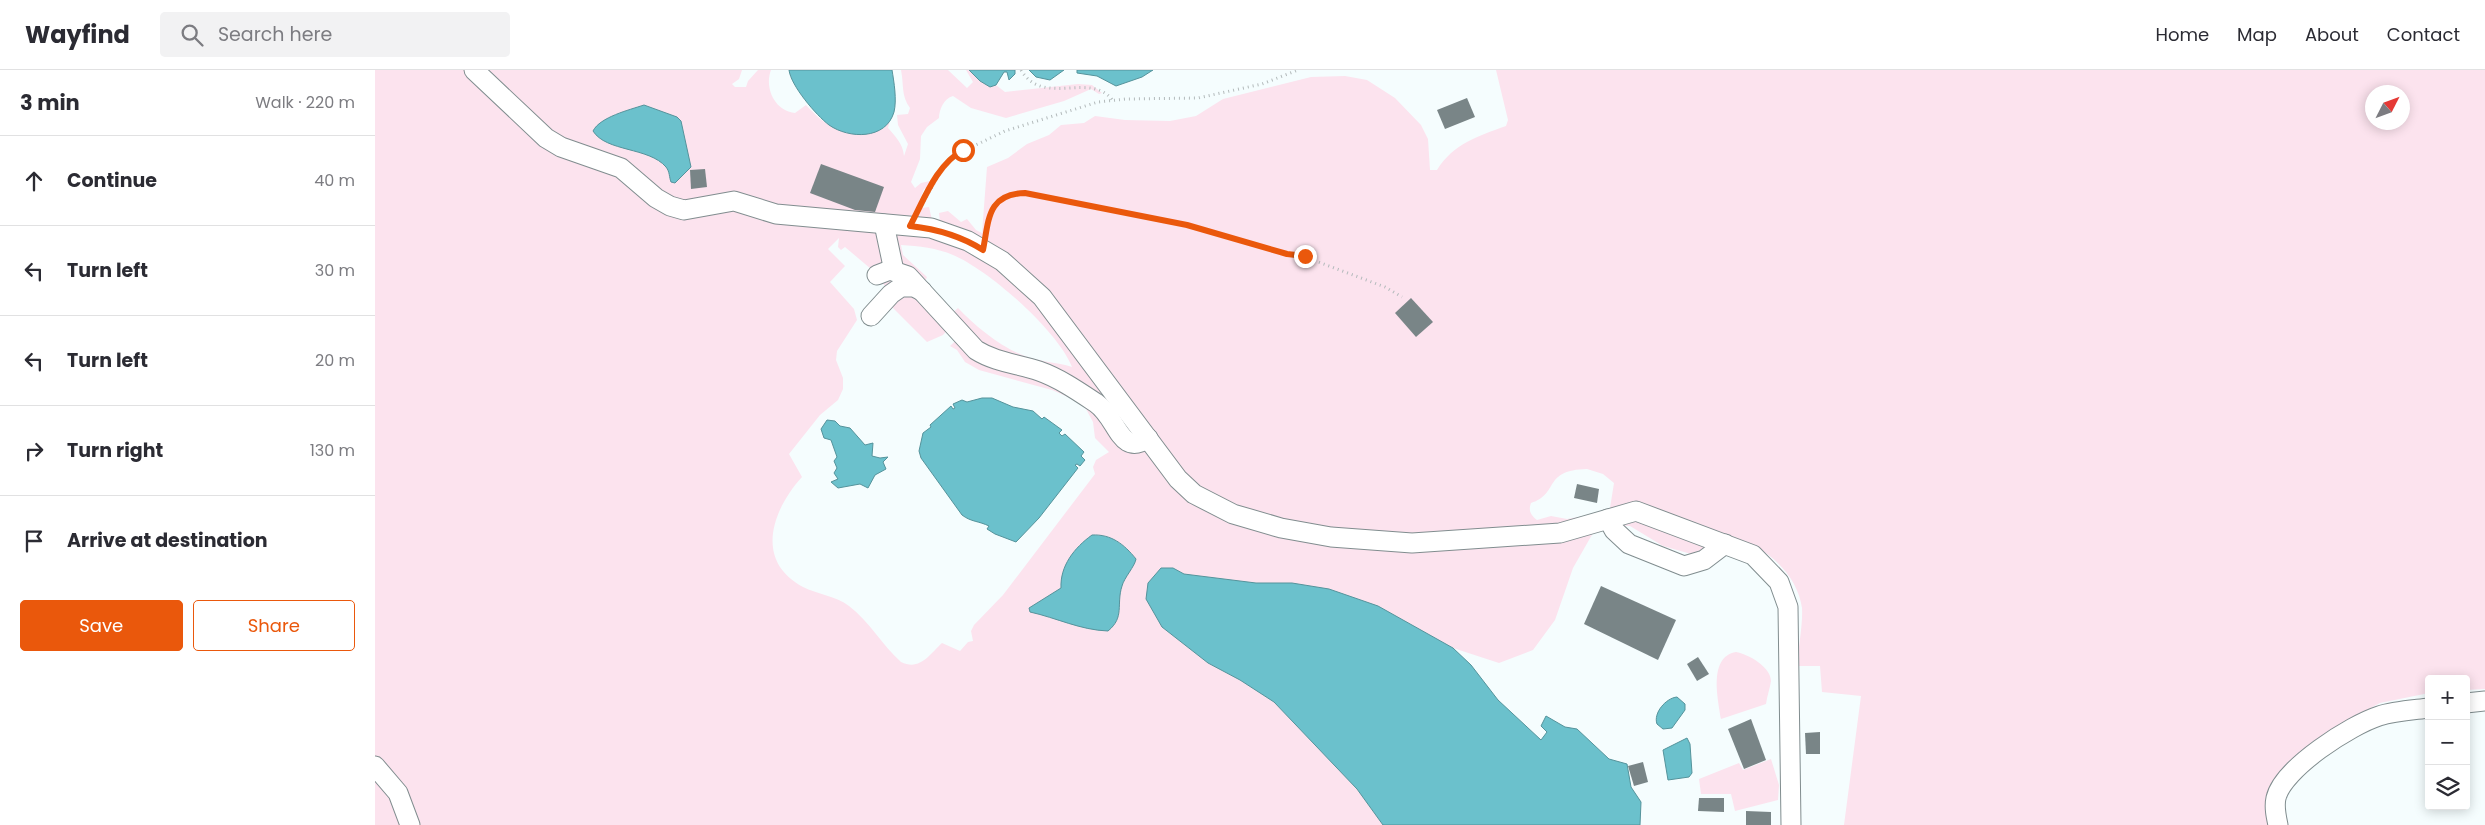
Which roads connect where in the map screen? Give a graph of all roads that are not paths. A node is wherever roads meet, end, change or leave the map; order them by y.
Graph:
1 (474, 70) edge
2 (884, 224) junction
3 (922, 291) junction
4 (871, 316) dead end
5 (1148, 438) junction
6 (1609, 518) junction
7 (1725, 544) junction
8 (2485, 701) edge
9 (2470, 703) edge
10 (2425, 709) edge
11 (375, 766) edge
12 (410, 825) edge
13 (1791, 825) edge
14 (2278, 825) edge

1 - 2 street
2 - 3 street
2 - 5 street
3 - 4 street
3 - 5 street
5 - 6 street
6 - 7 street
6 - 7 street
7 - 13 street
8 - 9 street
10 - 14 street
11 - 12 street

